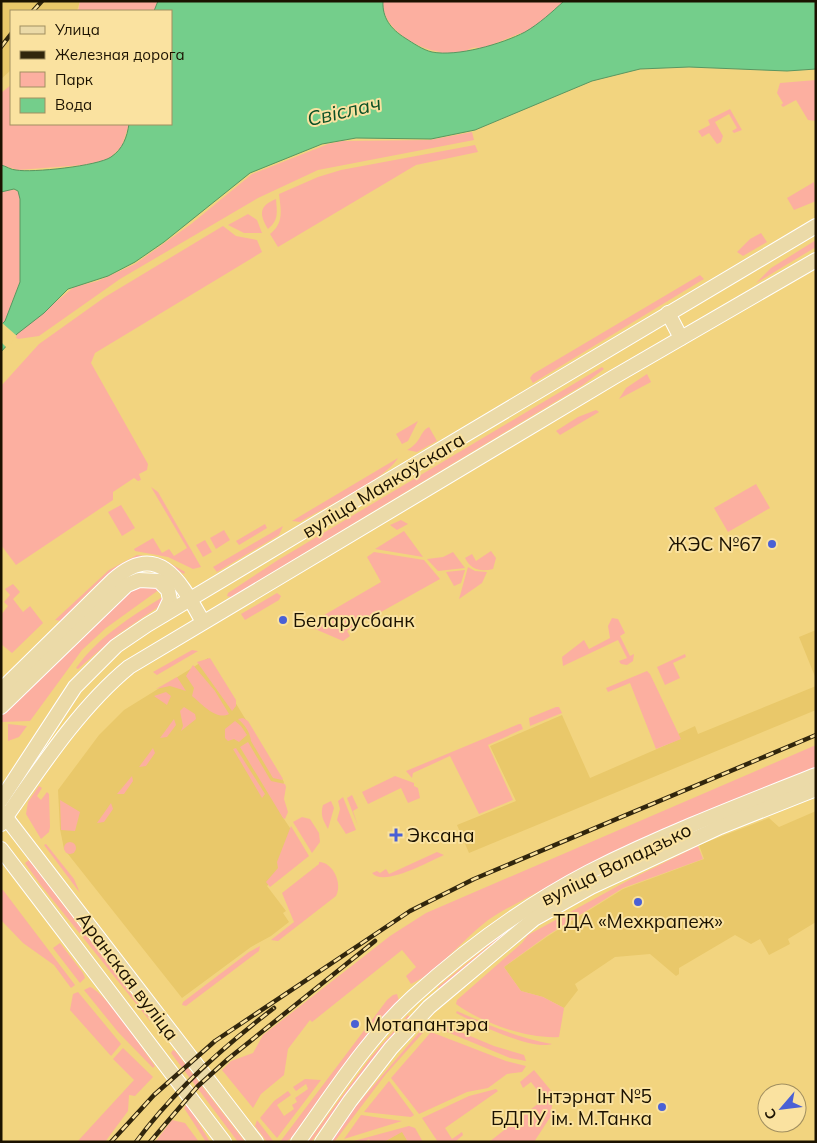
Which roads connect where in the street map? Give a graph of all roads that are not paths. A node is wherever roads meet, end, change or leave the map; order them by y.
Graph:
1 (816, 226) edge
2 (816, 260) edge
3 (668, 313) junction
4 (681, 338) junction
5 (190, 600) junction
6 (163, 615) junction
7 (203, 622) junction
8 (1, 690) edge
9 (1, 708) edge
10 (816, 775) edge
11 (816, 789) edge
12 (1, 800) edge
13 (3, 817) edge
14 (1, 849) edge
15 (8, 867) edge
16 (167, 1027) junction
17 (148, 1041) junction
18 (224, 1142) edge
19 (256, 1142) edge
20 (298, 1142) edge
21 (322, 1142) edge

1 - 3 main road, вуліца Маякоўскага
2 - 4 main road, вуліца Маякоўскага
3 - 4 main road
3 - 5 main road, вуліца Маякоўскага
4 - 7 main road, вуліца Маякоўскага
5 - 6 main road, вуліца Маякоўскага
5 - 7 main road
5 - 8 main road
6 - 9 main road
6 - 12 main road, вуліца Маякоўскага
7 - 13 main road, вуліца Маякоўскага
10 - 20 main road, вуліца Валадзько
11 - 21 main road, вуліца Валадзько
13 - 16 main road, Аранская вуліца
14 - 15 main road, Аранская вуліца
15 - 17 main road, Аранская вуліца
16 - 17 main road
16 - 19 main road, Аранская вуліца
17 - 18 main road, Аранская вуліца

